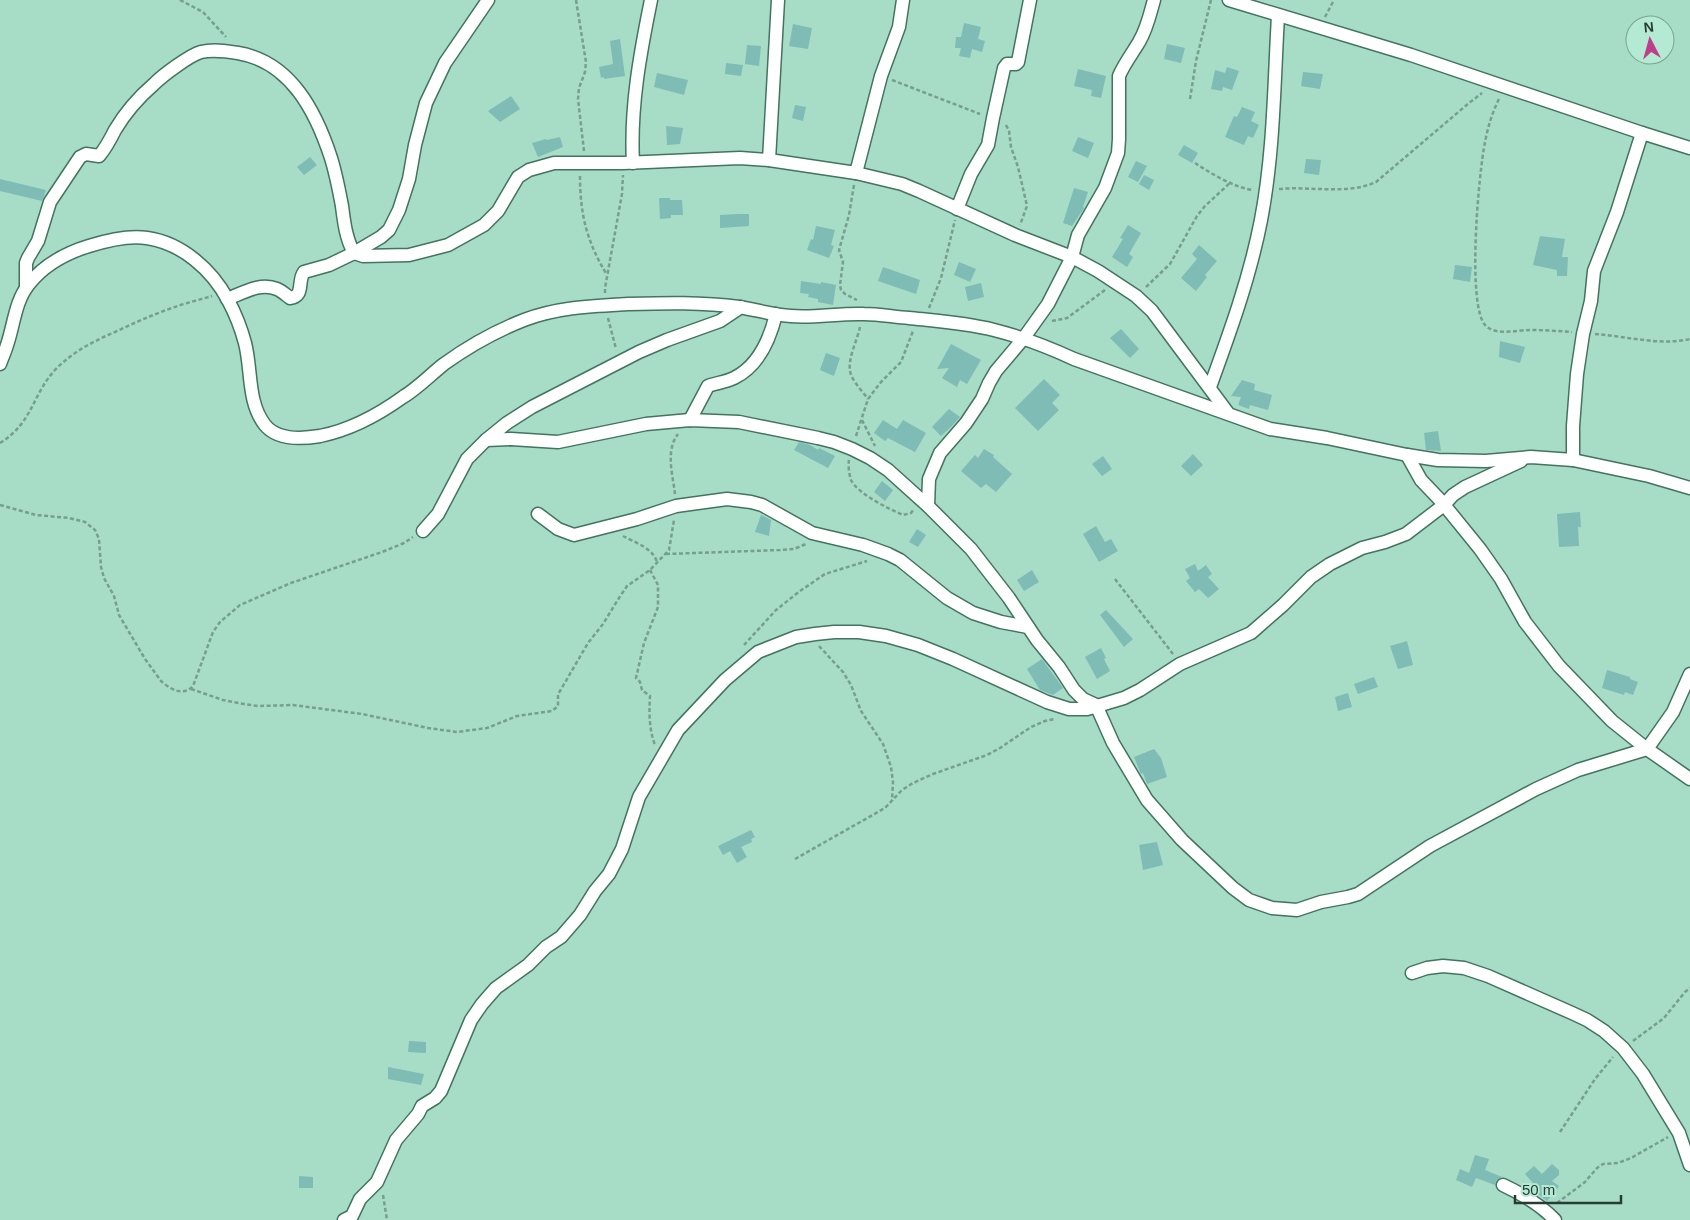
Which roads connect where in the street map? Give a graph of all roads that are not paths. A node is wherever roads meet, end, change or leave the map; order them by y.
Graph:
1 (488, 0) edge
2 (650, 0) edge
3 (778, 0) edge
4 (903, 0) edge
5 (1030, 0) edge
6 (1154, 0) edge
7 (1229, 0) edge
8 (1278, 16) junction
9 (1642, 133) junction
10 (1690, 148) edge
11 (769, 160) junction
12 (628, 163) junction
13 (856, 173) junction
14 (958, 209) junction
15 (354, 253) junction
16 (1072, 257) junction
17 (26, 288) junction
18 (225, 296) junction
19 (741, 307) junction
20 (776, 314) junction
21 (1023, 339) junction
22 (0, 364) edge
23 (1210, 387) junction
24 (1228, 413) junction
25 (690, 420) junction
26 (486, 440) junction
27 (1407, 455) junction
28 (1531, 457) junction
29 (1573, 460) junction
30 (1690, 488) edge
31 (924, 502) junction
32 (1444, 505) junction
33 (538, 514) dead end
34 (423, 531) road end
35 (1028, 628) junction
36 (1690, 674) edge
37 (1097, 706) junction
38 (1647, 749) junction
39 (1690, 779) edge
40 (1412, 973) dead end
41 (1690, 1165) edge
42 (1503, 1184) dead end
43 (1551, 1215) edge
44 (344, 1220) edge

1 - 15 street
2 - 12 street
3 - 11 street
4 - 13 street
5 - 14 street
6 - 16 street
7 - 8 street
8 - 9 street
8 - 23 street
9 - 10 street
9 - 29 street
11 - 12 street
11 - 13 street
12 - 15 street
13 - 14 street
14 - 16 street
15 - 17 street
15 - 18 street
16 - 21 street
16 - 23 street
17 - 18 street
17 - 22 street
18 - 19 street
19 - 20 street
19 - 26 street
20 - 21 street
20 - 25 street
21 - 24 street
21 - 31 street
23 - 24 street
24 - 27 street
25 - 26 street
25 - 31 street
26 - 34 street
27 - 28 street
27 - 32 street
28 - 29 street
28 - 32 street
29 - 30 street
31 - 35 street
32 - 37 street
32 - 38 street
33 - 35 street
35 - 37 street
36 - 38 street
37 - 38 street
37 - 44 street
38 - 39 street
40 - 41 street
42 - 43 street

